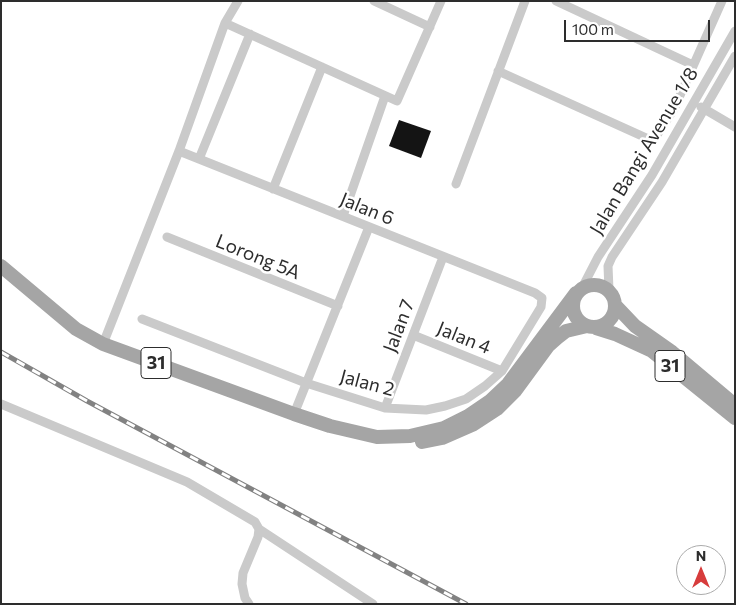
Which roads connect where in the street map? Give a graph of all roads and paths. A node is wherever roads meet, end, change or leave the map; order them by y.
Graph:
1 (238, 1) edge
2 (374, 1) edge
3 (441, 1) edge
4 (525, 1) edge
5 (556, 1) edge
6 (722, 1) edge
7 (225, 23) junction
8 (430, 27) junction
9 (735, 31) edge
10 (250, 34) junction
11 (735, 56) edge
12 (694, 65) junction
13 (322, 67) junction
14 (498, 71) junction
15 (385, 96) junction
16 (695, 103) junction
17 (704, 109) junction
18 (735, 127) edge
19 (180, 151) junction
20 (199, 159) junction
21 (456, 184) dead end
22 (273, 188) junction
23 (343, 216) junction
24 (370, 227) junction
25 (167, 237) dead end
26 (443, 257) junction
27 (1, 266) edge
28 (609, 290) junction
29 (579, 291) junction
30 (542, 298) joint
31 (338, 306) junction
32 (616, 306) junction
33 (142, 319) dead end
34 (591, 327) junction
35 (413, 335) junction
36 (103, 344) junction
37 (502, 371) junction
38 (306, 383) junction
39 (1, 404) edge
40 (735, 405) edge
41 (385, 408) junction
42 (294, 414) junction
43 (735, 418) edge
44 (330, 426) junction
45 (259, 529) junction
46 (249, 604) edge
47 (373, 604) edge

1 - 7 street
2 - 8 street
3 - 8 street
4 - 14 street
5 - 12 street
6 - 12 street
7 - 10 street
7 - 19 street
8 - 15 street
9 - 16 street, Jalan Bangi Avenue 1/8
10 - 13 street
10 - 20 street
11 - 17 street, Jalan Bangi Avenue 1/8
12 - 14 street
13 - 15 street
13 - 22 street
14 - 21 street
15 - 23 street
16 - 17 street
16 - 29 street, Jalan Bangi Avenue 1/8
17 - 18 street
17 - 28 street, Jalan Bangi Avenue 1/8
19 - 20 street, Jalan 6
19 - 36 street
20 - 22 street, Jalan 6
22 - 23 street, Jalan 6
23 - 24 street, Jalan 6
24 - 26 street, Jalan 6
24 - 31 street
25 - 31 street, Lorong 5A
26 - 30 street, Jalan 6
26 - 35 street, Jalan 7
27 - 36 main road, 31
28 - 29 main road
28 - 32 main road
29 - 34 main road
29 - 44 main road, 31
30 - 37 street, Jalan 2
31 - 38 street
32 - 34 main road
32 - 40 main road, 31
33 - 38 street, Jalan 2
34 - 43 main road, 31
34 - 44 main road, 31
35 - 37 street, Jalan 4
35 - 41 street, Jalan 7
36 - 42 main road, 31
37 - 41 street, Jalan 2
38 - 41 street, Jalan 2
38 - 42 street
39 - 45 street
42 - 44 main road, 31
45 - 46 street
45 - 47 street

